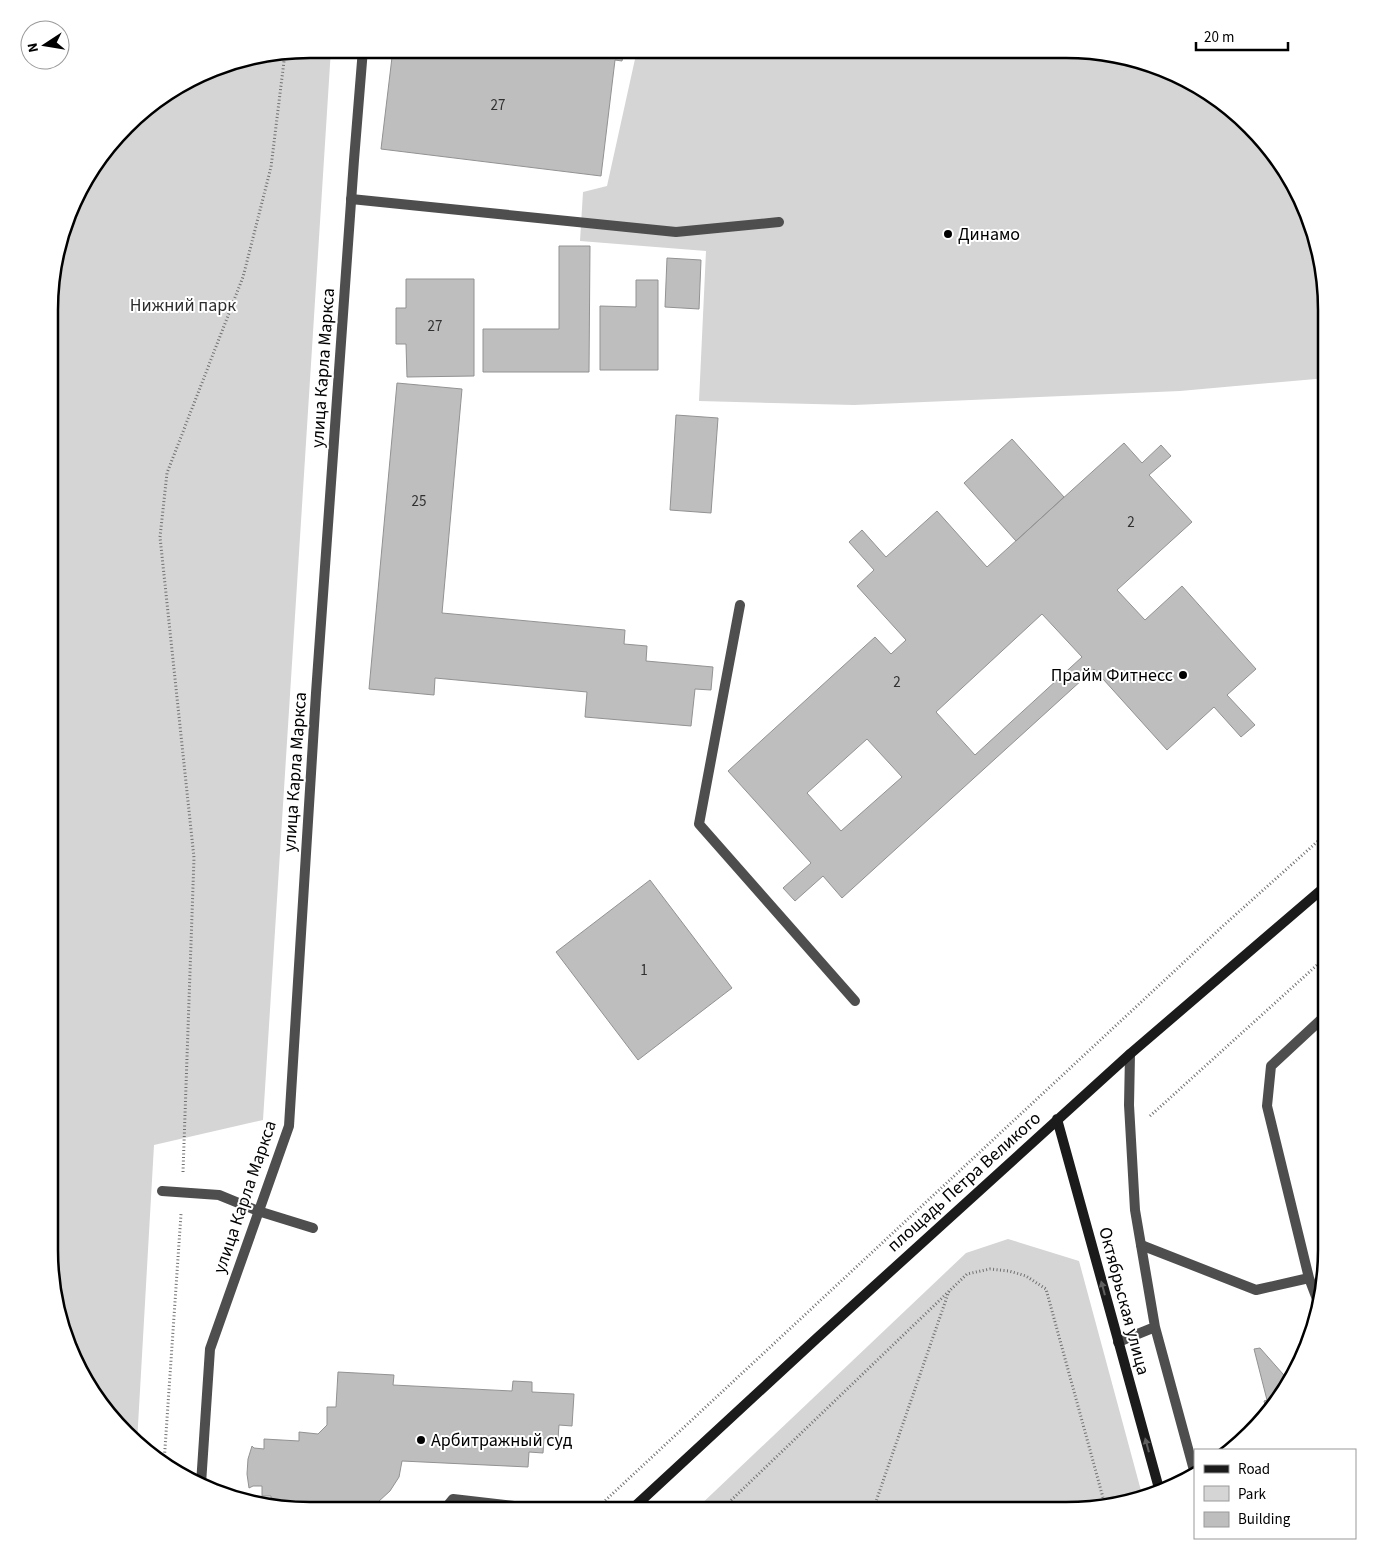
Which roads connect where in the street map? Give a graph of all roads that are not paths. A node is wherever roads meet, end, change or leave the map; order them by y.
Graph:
1 (363, 58) edge
2 (351, 199) junction
3 (779, 222) dead end
4 (740, 605) dead end
5 (1318, 893) edge
6 (855, 1001) dead end
7 (1318, 1022) edge
8 (1130, 1054) junction
9 (1057, 1119) junction
10 (162, 1191) dead end
11 (258, 1211) junction
12 (313, 1228) dead end
13 (1141, 1245) junction
14 (1309, 1278) junction
15 (1315, 1293) edge
16 (1155, 1327) junction
17 (1118, 1342) junction
18 (1193, 1467) edge
19 (201, 1477) edge
20 (1158, 1484) edge
21 (451, 1502) edge
22 (479, 1502) edge
23 (640, 1502) edge

1 - 2 street, улица Карла Маркса
2 - 3 street
2 - 11 street, улица Карла Маркса
4 - 6 street
5 - 8 main road, площадь Петра Великого
7 - 14 street
8 - 9 main road, площадь Петра Великого
8 - 13 street
17 -> 9 main road, Октябрьская улица
9 - 23 main road, площадь Петра Великого
10 - 11 street
11 - 12 street
11 - 19 street, улица Карла Маркса
13 - 14 street
13 - 16 street
14 - 15 street
16 - 17 street
16 - 18 street
20 -> 17 main road, Октябрьская улица
21 - 22 street

